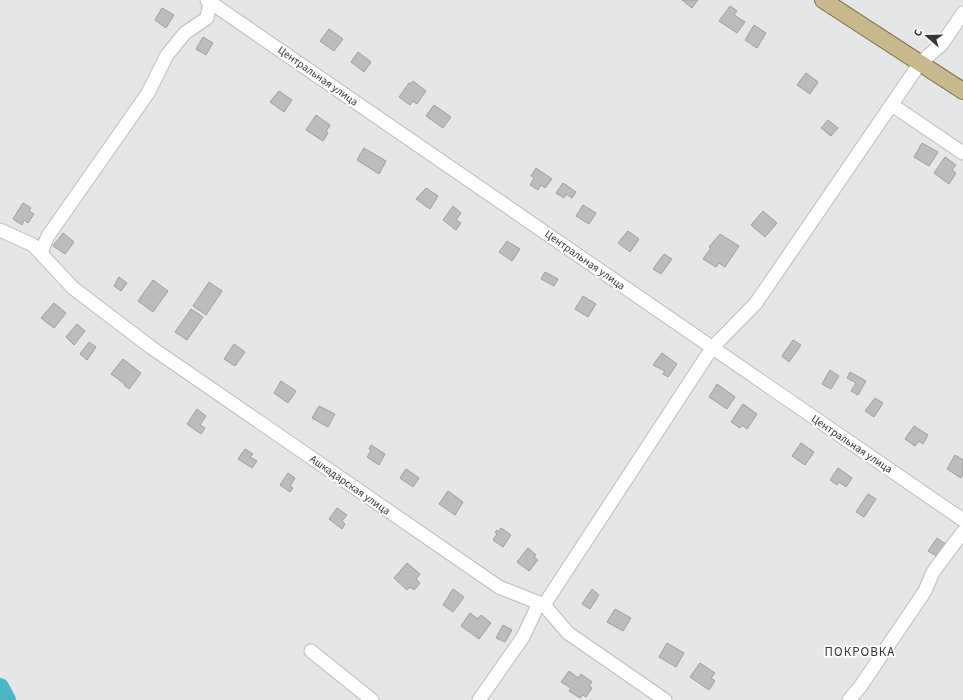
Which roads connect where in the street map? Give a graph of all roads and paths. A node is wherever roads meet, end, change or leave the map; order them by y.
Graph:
1 (823, 0) edge
2 (209, 1) edge
3 (963, 14) edge
4 (920, 63) junction
5 (963, 91) edge
6 (892, 105) junction
7 (963, 153) edge
8 (0, 230) edge
9 (42, 256) junction
10 (712, 348) junction
11 (963, 520) edge
12 (963, 532) edge
13 (542, 604) junction
14 (311, 651) dead end
15 (372, 700) edge
16 (479, 700) edge
17 (665, 700) edge
18 (849, 700) edge

1 - 4 main road
2 - 9 street
2 - 10 street, Центральная улица
3 - 4 street
4 - 5 main road
4 - 6 street
6 - 7 street
6 - 10 street
8 - 9 street, Ашкадарская улица
9 - 13 street, Ашкадарская улица
10 - 11 street, Центральная улица
10 - 13 street
12 - 18 street
13 - 16 street
13 - 17 street, Ашкадарская улица
14 - 15 street

